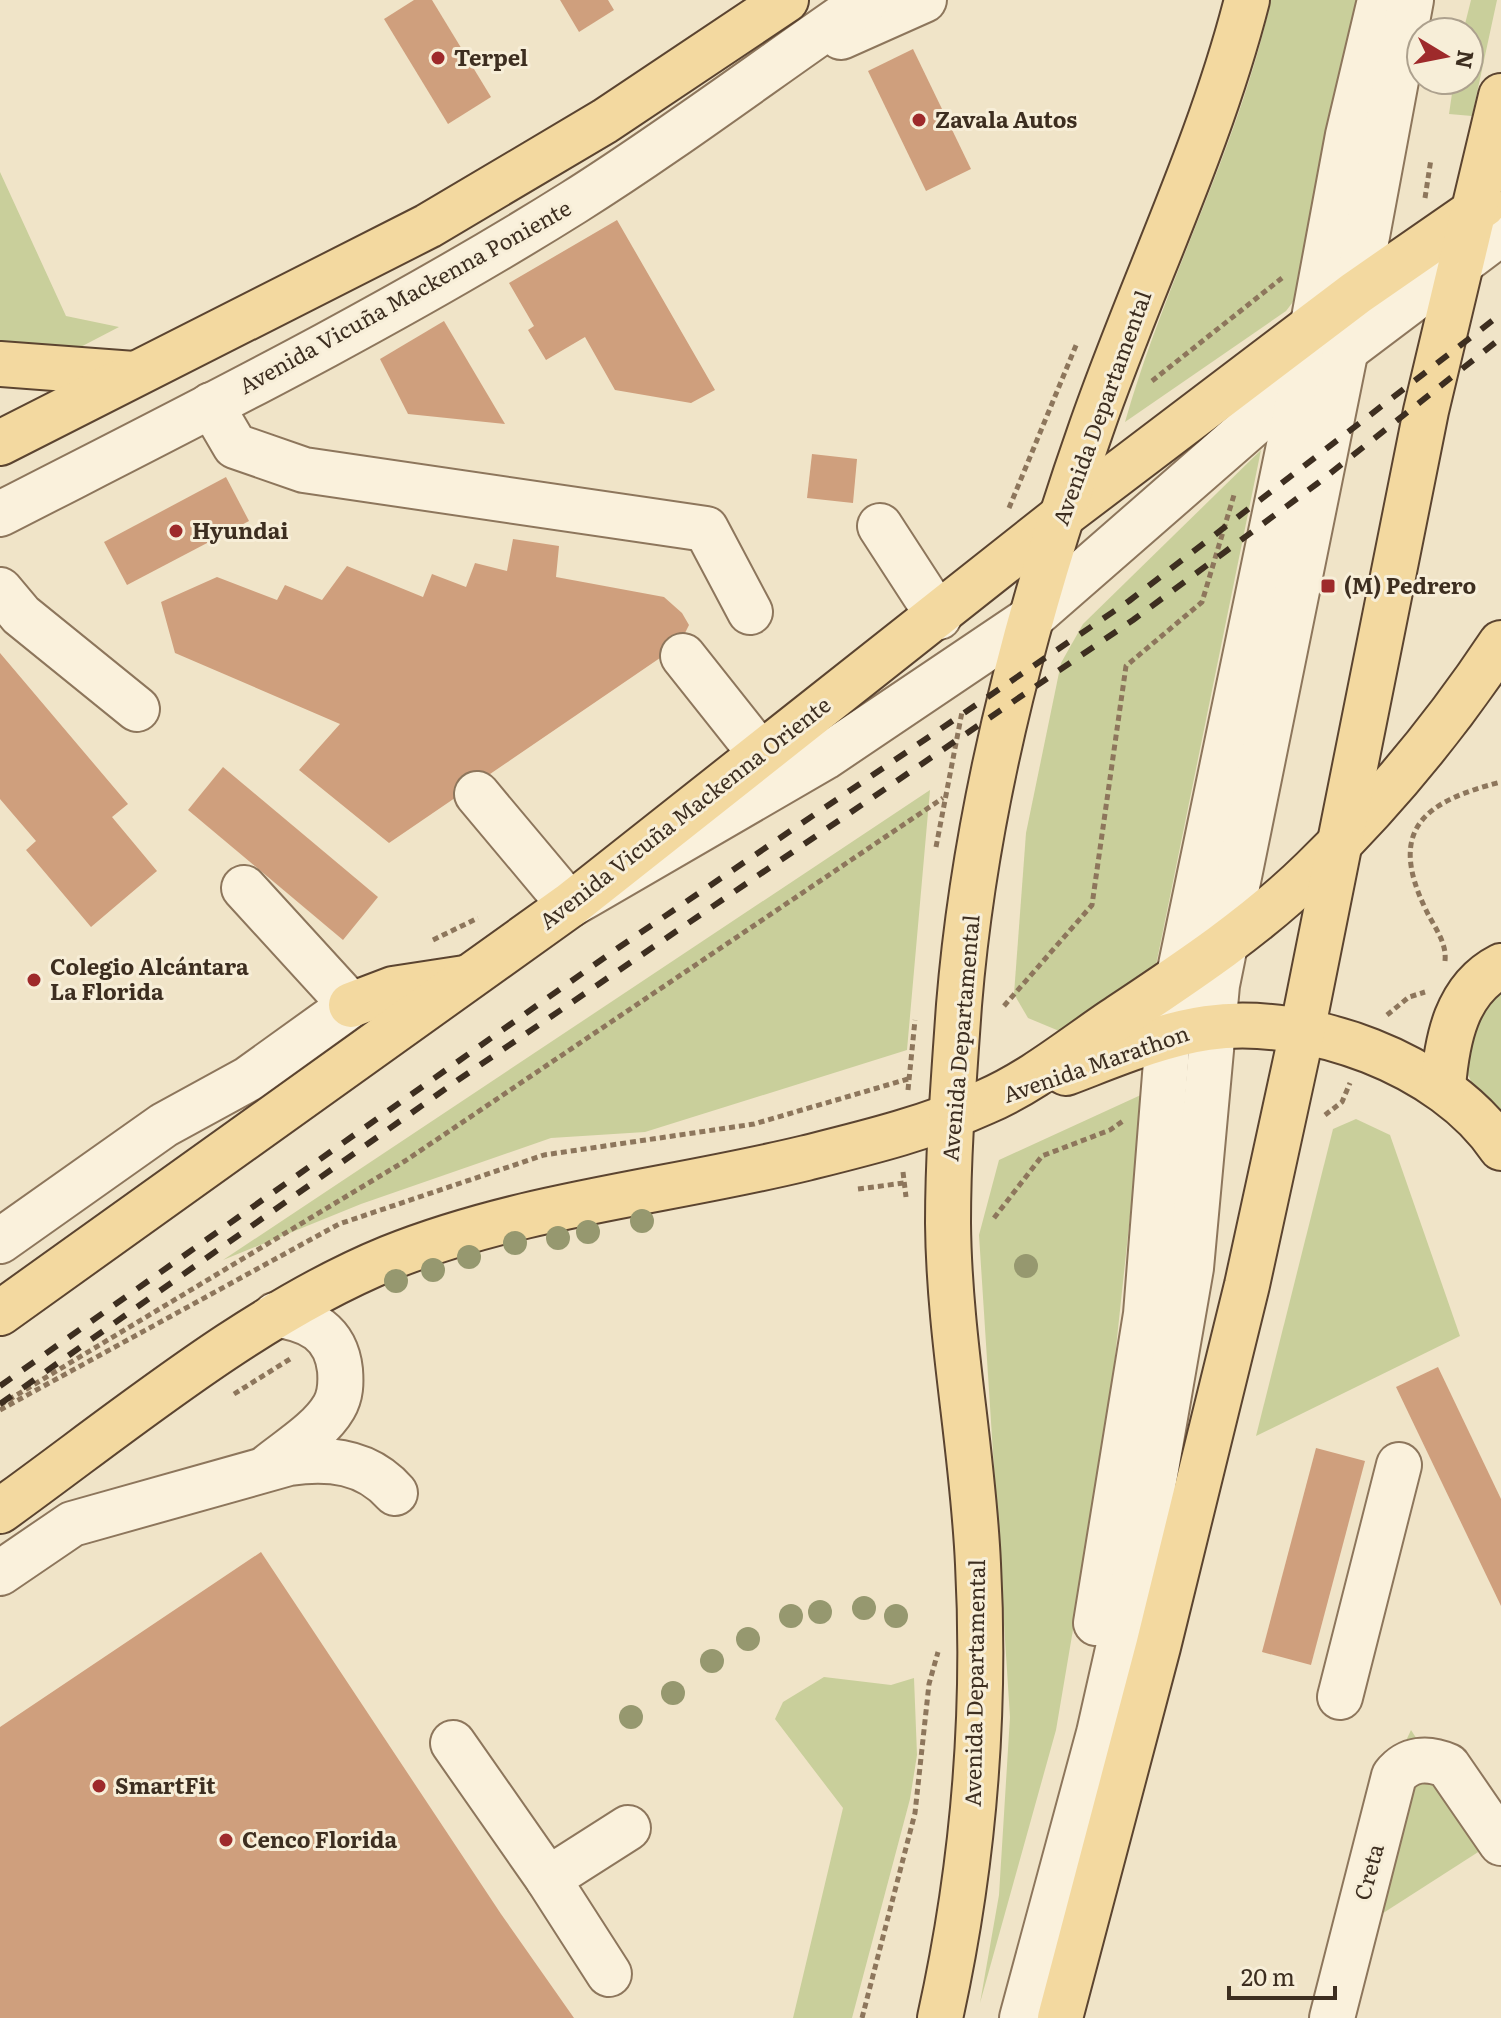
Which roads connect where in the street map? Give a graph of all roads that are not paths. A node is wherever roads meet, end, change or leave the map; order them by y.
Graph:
1 (786, 0) edge
2 (867, 0) edge
3 (924, 0) edge
4 (1247, 0) edge
5 (1380, 0) edge
6 (1411, 0) edge
7 (793, 54) junction
8 (1501, 96) edge
9 (1492, 212) edge
10 (1461, 263) junction
11 (1356, 293) junction
12 (1328, 338) junction
13 (0, 364) edge
14 (134, 374) junction
15 (1302, 383) junction
16 (211, 405) junction
17 (0, 443) edge
18 (0, 514) edge
19 (1062, 516) junction
20 (880, 526) dead end
21 (0, 590) edge
22 (750, 612) dead end
23 (939, 617) junction
24 (1030, 619) junction
25 (1501, 643) edge
26 (683, 656) dead end
27 (137, 709) dead end
28 (760, 753) junction
29 (477, 794) dead end
30 (1339, 843) junction
31 (244, 888) dead end
32 (570, 905) junction
33 (1225, 942) junction
34 (1501, 966) edge
35 (1179, 975) junction
36 (469, 978) junction
37 (351, 1005) junction
38 (1211, 1027) junction
39 (1302, 1032) junction
40 (1168, 1037) junction
41 (1443, 1086) junction
42 (971, 1108) junction
43 (1501, 1148) edge
44 (0, 1241) edge
45 (0, 1313) edge
46 (275, 1315) junction
47 (1399, 1465) dead end
48 (62, 1466) junction
49 (0, 1468) edge
50 (266, 1468) junction
51 (395, 1493) dead end
52 (0, 1511) edge
53 (0, 1573) edge
54 (1340, 1697) dead end
55 (453, 1743) dead end
56 (628, 1828) dead end
57 (1501, 1843) edge
58 (548, 1879) junction
59 (609, 1974) dead end
60 (1336, 2014) edge
61 (940, 2018) edge
62 (1003, 2018) edge
63 (1022, 2018) edge
64 (1060, 2018) edge

1 - 14 main road
2 - 7 street, Avenida Vicuña Mackenna Poniente
3 - 7 street, Avenida Vicuña Mackenna Poniente
4 - 19 main road, Avenida Departamental
5 - 12 street
6 - 11 street
7 - 16 street, Avenida Vicuña Mackenna Poniente
8 - 9 main road
9 - 10 main road
9 - 11 main road, Avenida Vicuña Mackenna Oriente
10 - 12 street
10 - 30 main road
11 - 12 main road, Avenida Vicuña Mackenna Oriente
12 - 15 street
12 - 19 main road, Avenida Vicuña Mackenna Oriente
12 - 33 street
13 - 14 main road
14 - 17 main road
15 - 24 street
15 - 35 street
16 - 18 street, Avenida Vicuña Mackenna Poniente
16 - 22 street
19 - 23 main road, Avenida Vicuña Mackenna Oriente
19 - 24 main road, Avenida Departamental
20 - 23 street
21 - 27 street
23 - 28 main road, Avenida Vicuña Mackenna Oriente
24 - 32 street
24 - 42 main road, Avenida Departamental
25 - 30 main road
26 - 28 street
28 - 32 main road, Avenida Vicuña Mackenna Oriente
29 - 32 street
30 - 33 main road
30 - 39 main road
31 - 37 street
32 - 36 main road, Avenida Vicuña Mackenna Oriente
33 - 35 main road
33 - 38 street
34 - 41 main road
35 - 40 street
35 - 42 main road
36 - 37 main road
36 - 45 main road, Avenida Vicuña Mackenna Oriente
37 - 44 street
38 - 39 main road, Avenida Marathon
38 - 40 main road, Avenida Marathon
38 - 63 street
39 - 41 main road, Avenida Marathon
39 - 64 main road
40 - 42 main road, Avenida Marathon
40 - 62 street
41 - 43 main road, Avenida Marathon
42 - 46 main road
42 - 61 main road, Avenida Departamental
46 - 48 main road
46 - 50 street
47 - 54 street
48 - 49 main road
48 - 52 main road
50 - 51 street
50 - 53 street
55 - 58 street
56 - 58 street
57 - 60 street, Creta
58 - 59 street

